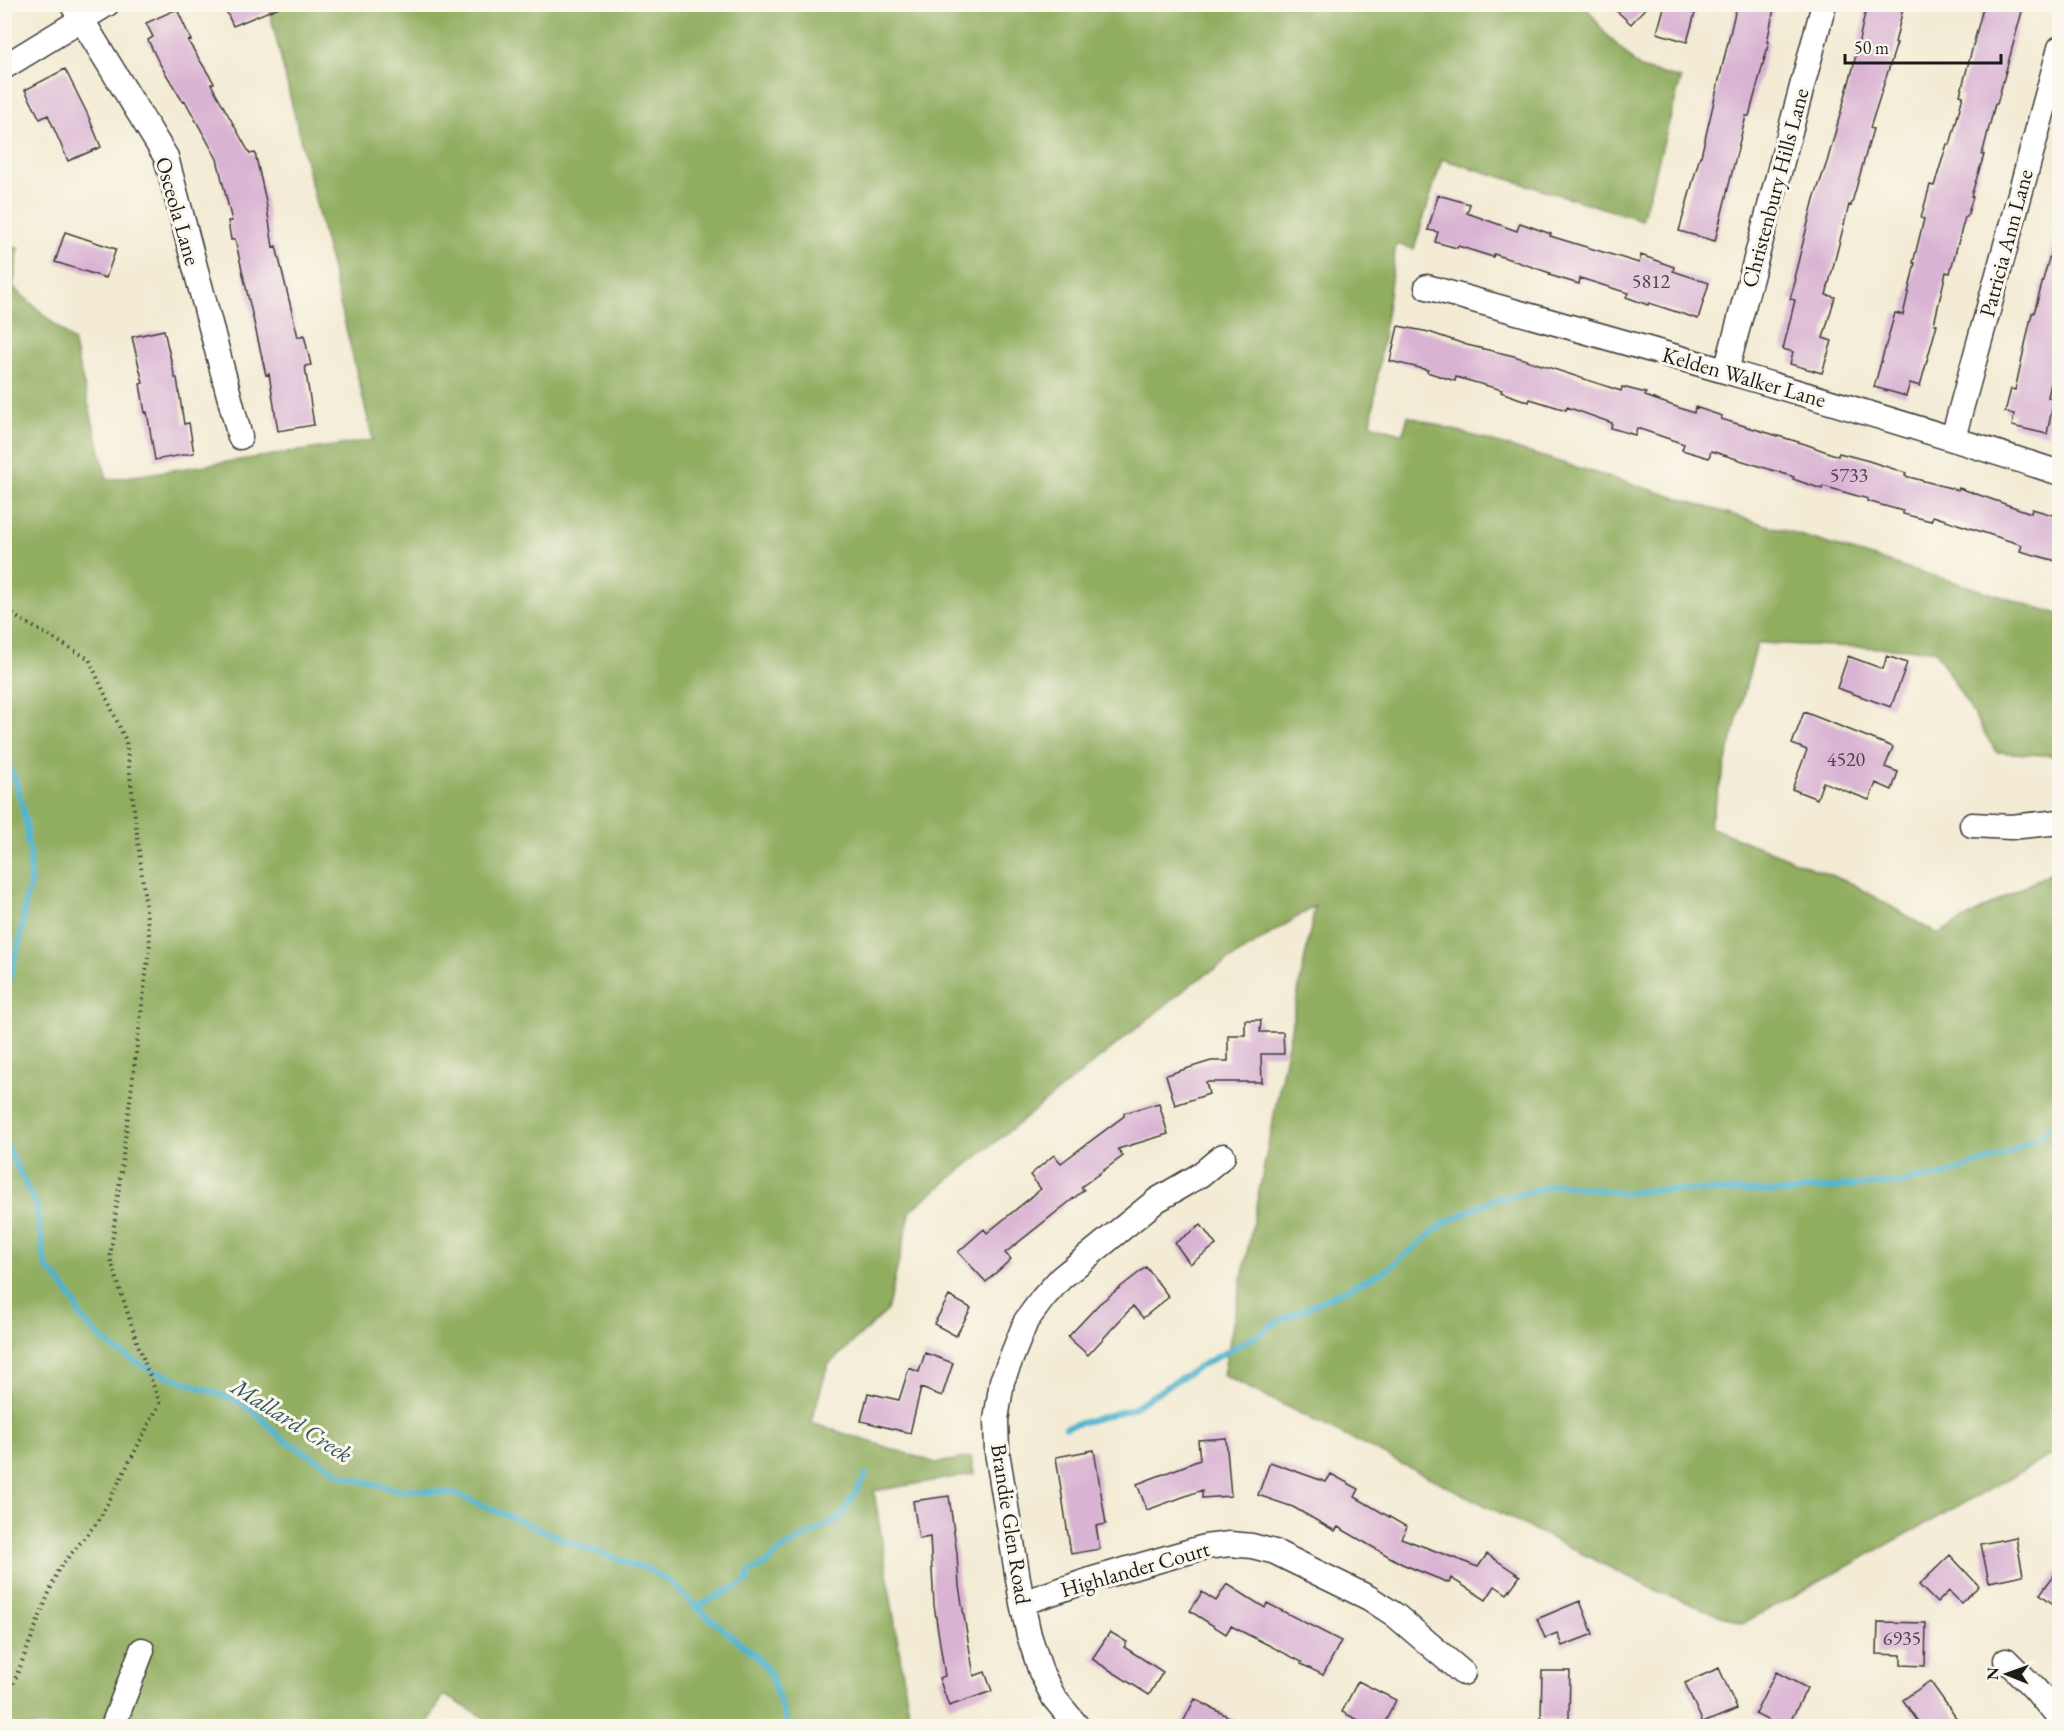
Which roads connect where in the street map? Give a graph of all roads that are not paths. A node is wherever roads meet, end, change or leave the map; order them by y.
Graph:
1 (107, 4) edge
2 (1824, 4) edge
3 (77, 13) edge
4 (2060, 48) edge
5 (4, 67) edge
6 (1427, 287) dead end
7 (1726, 371) junction
8 (240, 437) dead end
9 (1953, 438) junction
10 (2060, 473) edge
11 (2060, 822) edge
12 (1972, 825) dead end
13 (1223, 1156) dead end
14 (1022, 1603) junction
15 (142, 1650) dead end
16 (2006, 1660) dead end
17 (1463, 1673) dead end
18 (2060, 1719) edge
19 (113, 1726) edge
20 (1077, 1726) edge

1 - 3 street
2 - 7 street, Christenbury Hills Lane
3 - 5 street
3 - 8 street, Osceola Lane
4 - 9 street, Patricia Ann Lane
6 - 7 street, Kelden Walker Lane
7 - 9 street, Kelden Walker Lane
9 - 10 street, Kelden Walker Lane
11 - 12 street
13 - 14 street, Brandie Glen Road
14 - 17 street, Highlander Court
14 - 20 street, Brandie Glen Road
15 - 19 street
16 - 18 street

